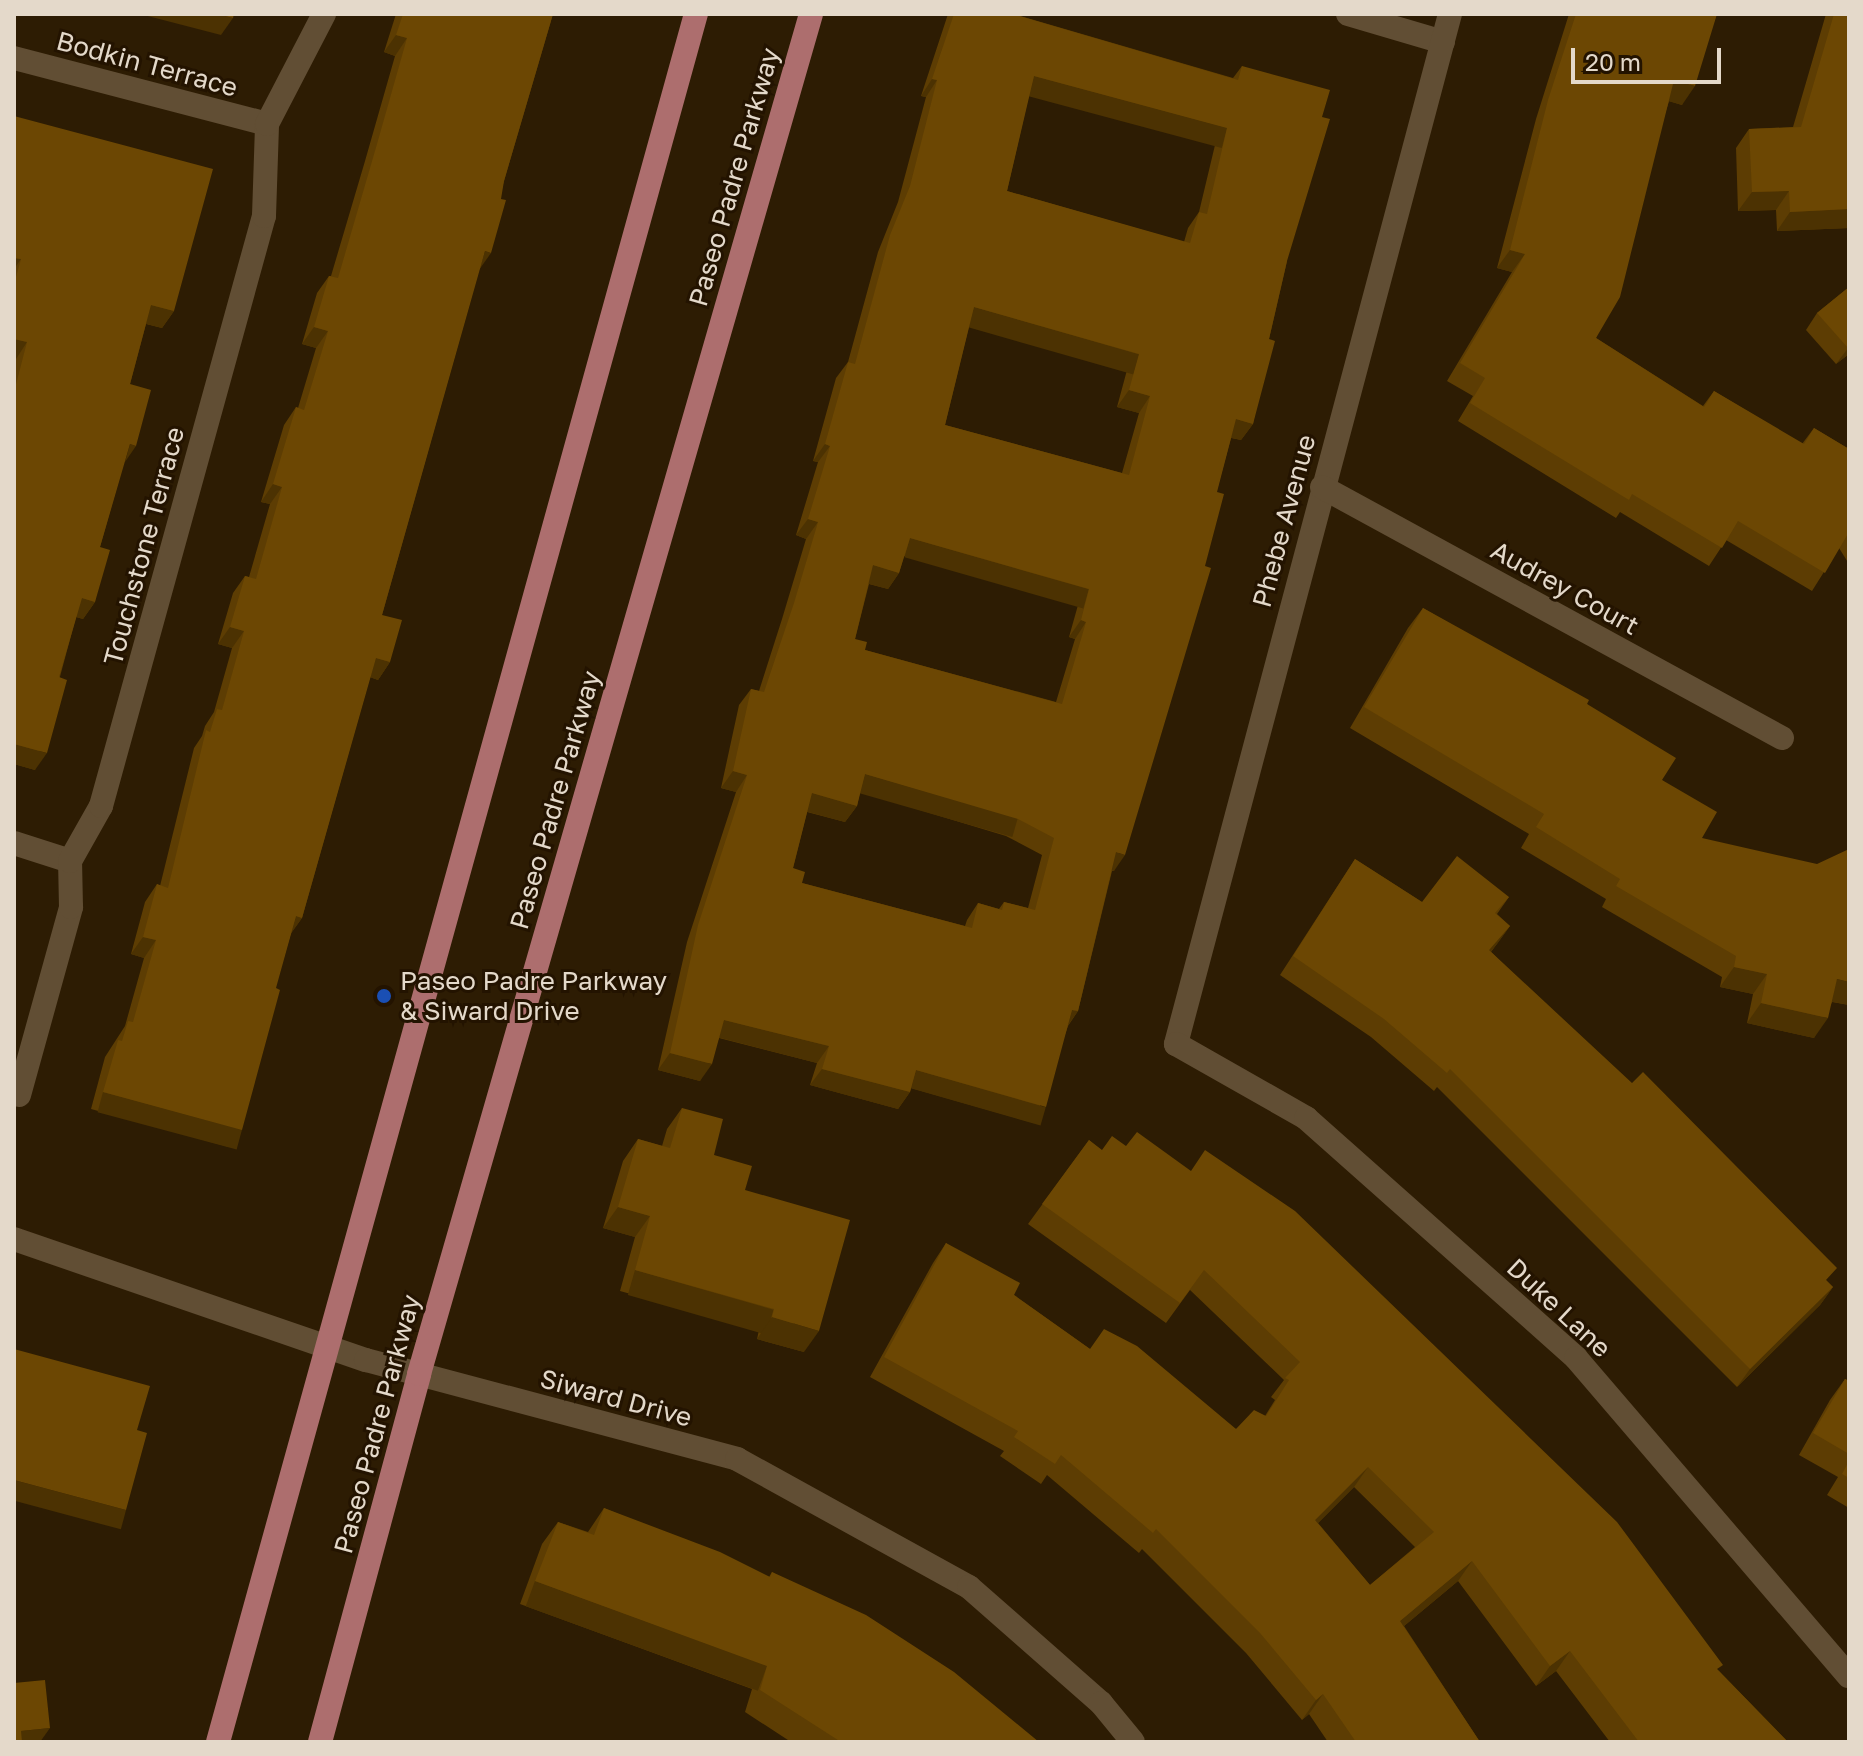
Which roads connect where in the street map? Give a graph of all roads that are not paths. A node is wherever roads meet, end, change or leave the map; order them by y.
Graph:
1 (324, 14) edge
2 (696, 14) edge
3 (811, 14) edge
4 (1348, 14) edge
5 (1450, 14) edge
6 (1443, 42) junction
7 (14, 58) edge
8 (267, 124) junction
9 (1322, 487) junction
10 (1782, 738) dead end
11 (14, 843) edge
12 (70, 861) junction
13 (1176, 1044) joint
14 (19, 1095) dead end
15 (14, 1239) edge
16 (325, 1346) junction
17 (419, 1374) junction
18 (1849, 1676) edge
19 (218, 1742) edge
20 (320, 1742) edge
21 (1133, 1742) edge

1 - 8 street, Touchstone Terrace
2 - 16 main road
3 - 17 main road, Paseo Padre Parkway
4 - 6 street
5 - 6 street, Phebe Avenue
6 - 9 street, Phebe Avenue
7 - 8 street, Bodkin Terrace
8 - 12 street, Touchstone Terrace
9 - 10 street, Audrey Court
9 - 13 street, Phebe Avenue
11 - 12 street
12 - 14 street
13 - 18 street, Duke Lane
15 - 16 street, Siward Drive
16 - 17 street, Siward Drive
16 - 19 main road
17 - 20 main road, Paseo Padre Parkway
17 - 21 street, Siward Drive

